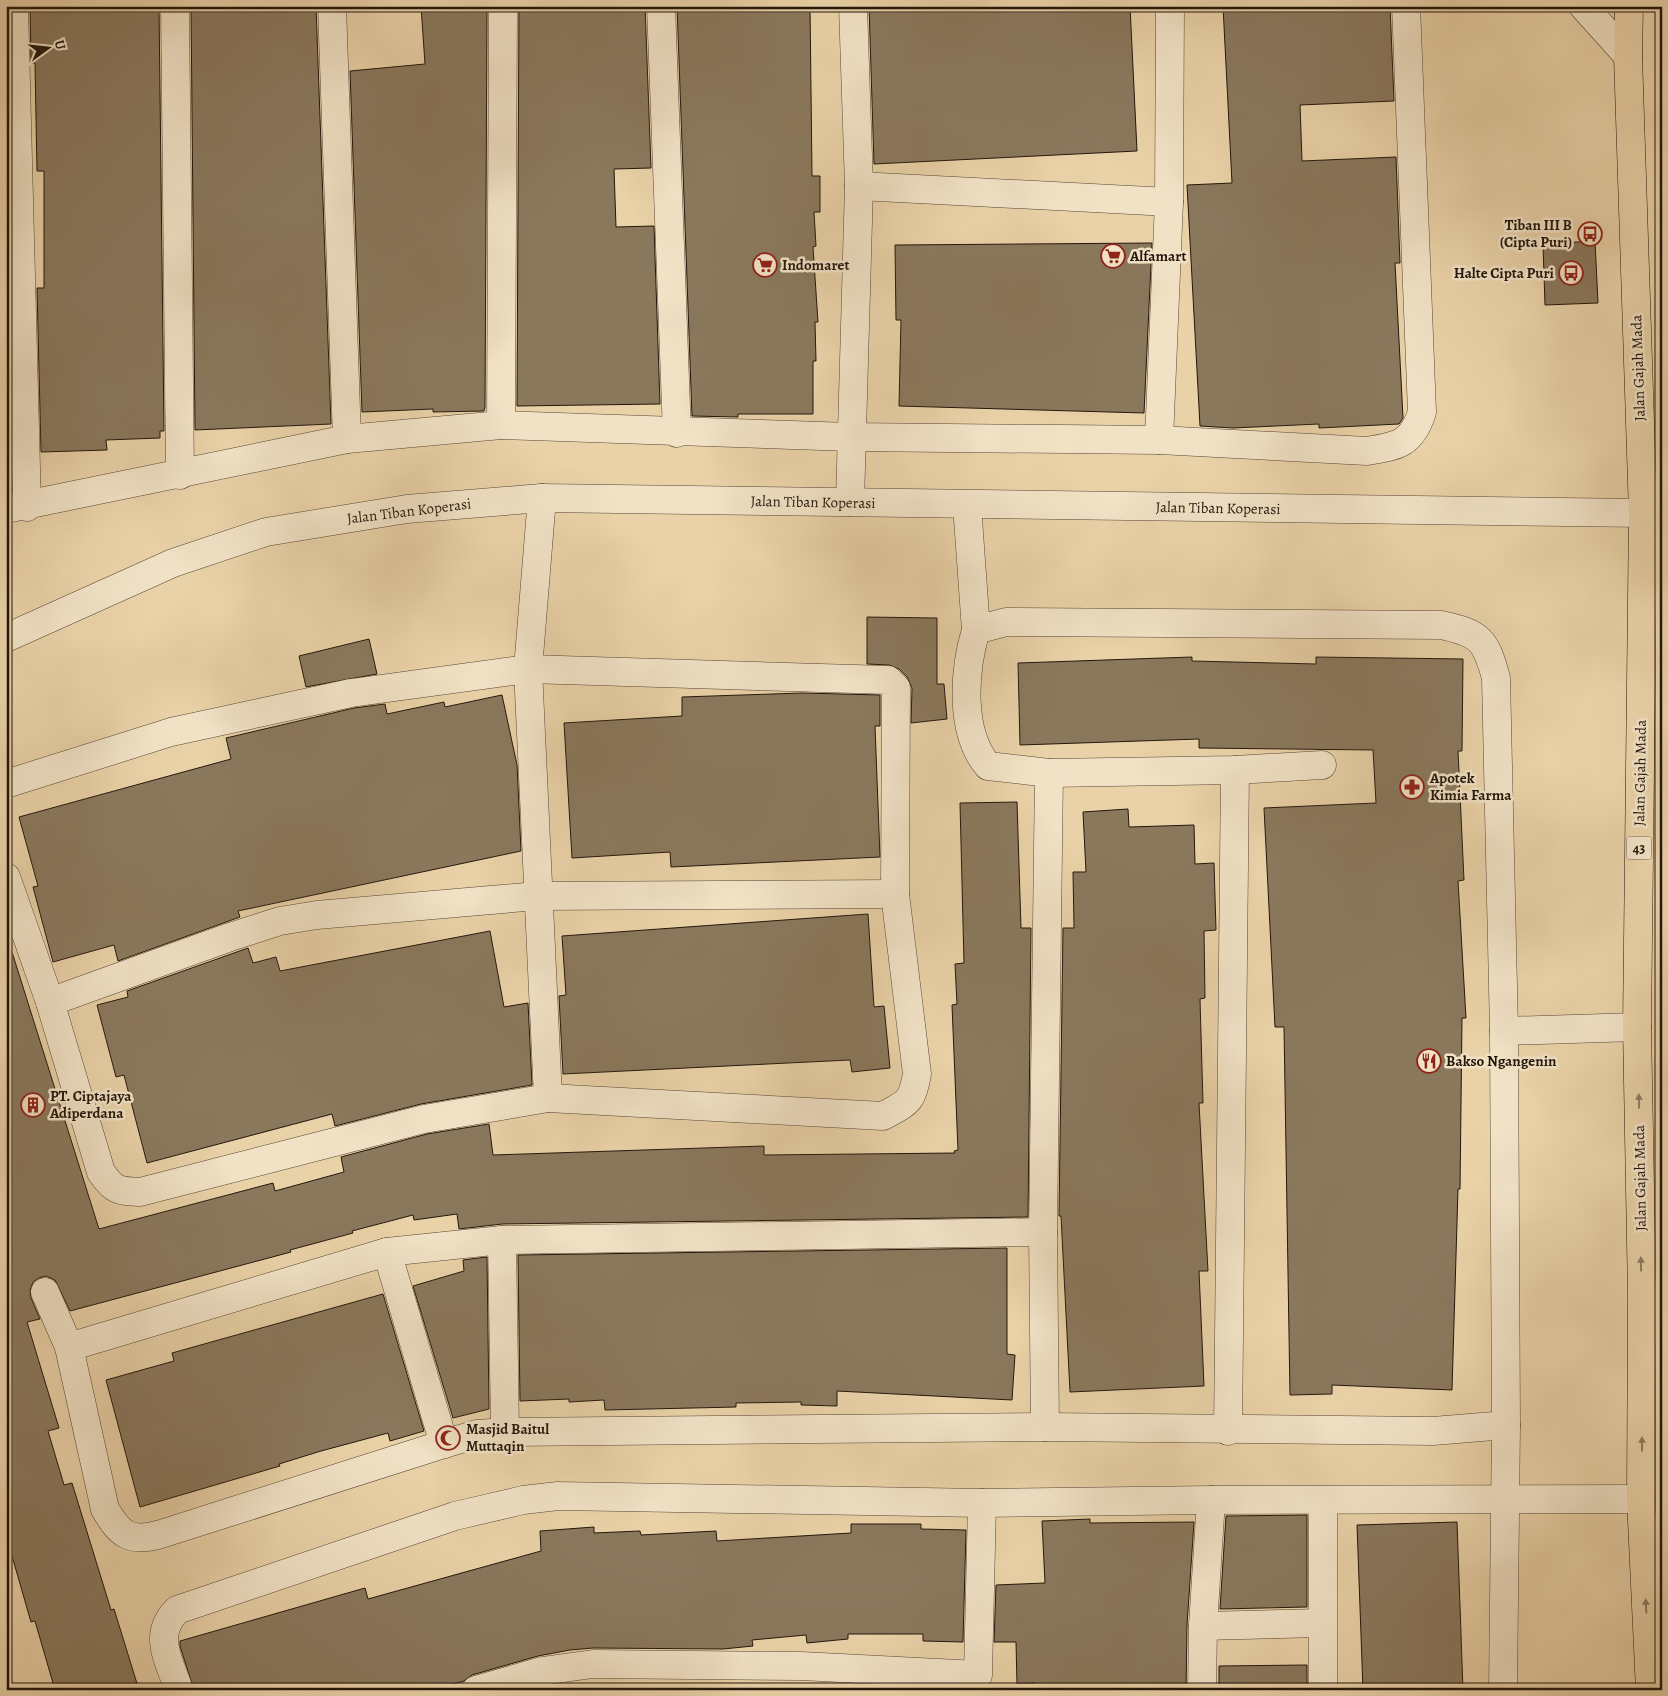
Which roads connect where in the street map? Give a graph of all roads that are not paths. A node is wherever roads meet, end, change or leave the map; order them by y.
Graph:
1 (14, 6) edge
2 (175, 6) edge
3 (332, 6) edge
4 (502, 6) edge
5 (661, 6) edge
6 (853, 6) edge
7 (1170, 6) edge
8 (1406, 6) edge
9 (1584, 6) edge
10 (1629, 6) edge
11 (1628, 56) junction
12 (859, 186) junction
13 (1169, 202) junction
14 (501, 425) junction
15 (678, 433) junction
16 (851, 437) junction
17 (347, 439) junction
18 (1159, 440) junction
19 (180, 475) junction
20 (542, 498) junction
21 (850, 502) junction
22 (967, 505) junction
23 (16, 508) edge
24 (1643, 512) junction
25 (976, 630) junction
26 (6, 638) edge
27 (528, 669) junction
28 (1322, 766) dead end
29 (1235, 770) junction
30 (1049, 773) junction
31 (6, 784) edge
32 (6, 877) edge
33 (895, 894) junction
34 (538, 896) junction
35 (50, 1002) junction
36 (1637, 1027) junction
37 (1504, 1031) junction
38 (548, 1098) junction
39 (1044, 1232) junction
40 (502, 1240) junction
41 (388, 1252) junction
42 (45, 1292) dead end
43 (1652, 1293) edge
44 (69, 1347) junction
45 (1506, 1426) junction
46 (1045, 1427) junction
47 (1228, 1431) junction
48 (505, 1432) junction
49 (444, 1444) junction
50 (1505, 1499) junction
51 (1641, 1499) junction
52 (1210, 1500) junction
53 (1323, 1500) junction
54 (982, 1503) junction
55 (1322, 1623) junction
56 (1203, 1626) junction
57 (800, 1678) edge
58 (978, 1683) edge
59 (179, 1690) edge
60 (476, 1690) edge
61 (1202, 1690) edge
62 (1323, 1690) edge
63 (1503, 1690) edge
64 (1650, 1690) edge

1 - 23 street
2 - 19 street
3 - 17 street
4 - 14 street
5 - 15 street
6 - 12 street
7 - 13 street
8 - 18 street
9 - 11 street
10 - 11 highway, Jalan Gajah Mada / 43
11 - 24 highway, Jalan Gajah Mada / 43
12 - 13 street
12 - 16 street
13 - 18 street
14 - 15 street
14 - 17 street
15 - 16 street
16 - 18 street
16 - 21 street
17 - 19 street
19 - 23 street
20 - 21 street, Jalan Tiban Koperasi
20 - 26 street, Jalan Tiban Koperasi
20 - 27 street
21 - 22 street, Jalan Tiban Koperasi
22 - 24 street, Jalan Tiban Koperasi
22 - 25 street
24 - 36 highway, Jalan Gajah Mada / 43
25 - 30 street
25 - 37 street
27 - 31 street
27 - 33 street
27 - 34 street
28 - 29 street
29 - 30 street
29 - 47 street
30 - 39 street
32 - 35 street
33 - 34 street
33 - 38 street
34 - 35 street
34 - 38 street
35 - 38 street
36 - 37 street
43 -> 36 highway, Jalan Gajah Mada / 43
37 - 45 street
39 - 40 street
39 - 46 street
40 - 41 street
40 - 48 street
41 - 44 street
41 - 49 street
42 - 44 street
51 -> 43 highway, Jalan Gajah Mada / 43
44 - 49 street
45 - 47 street
45 - 50 street
46 - 47 street
46 - 48 street
48 - 49 street
50 - 51 street
50 - 53 street
50 - 63 street
64 -> 51 highway, Jalan Gajah Mada / 43
52 - 53 street
52 - 54 street
52 - 56 street
53 - 55 street
54 - 58 street
54 - 59 street
55 - 56 street
55 - 62 street
56 - 61 street
57 - 58 street
57 - 60 street

